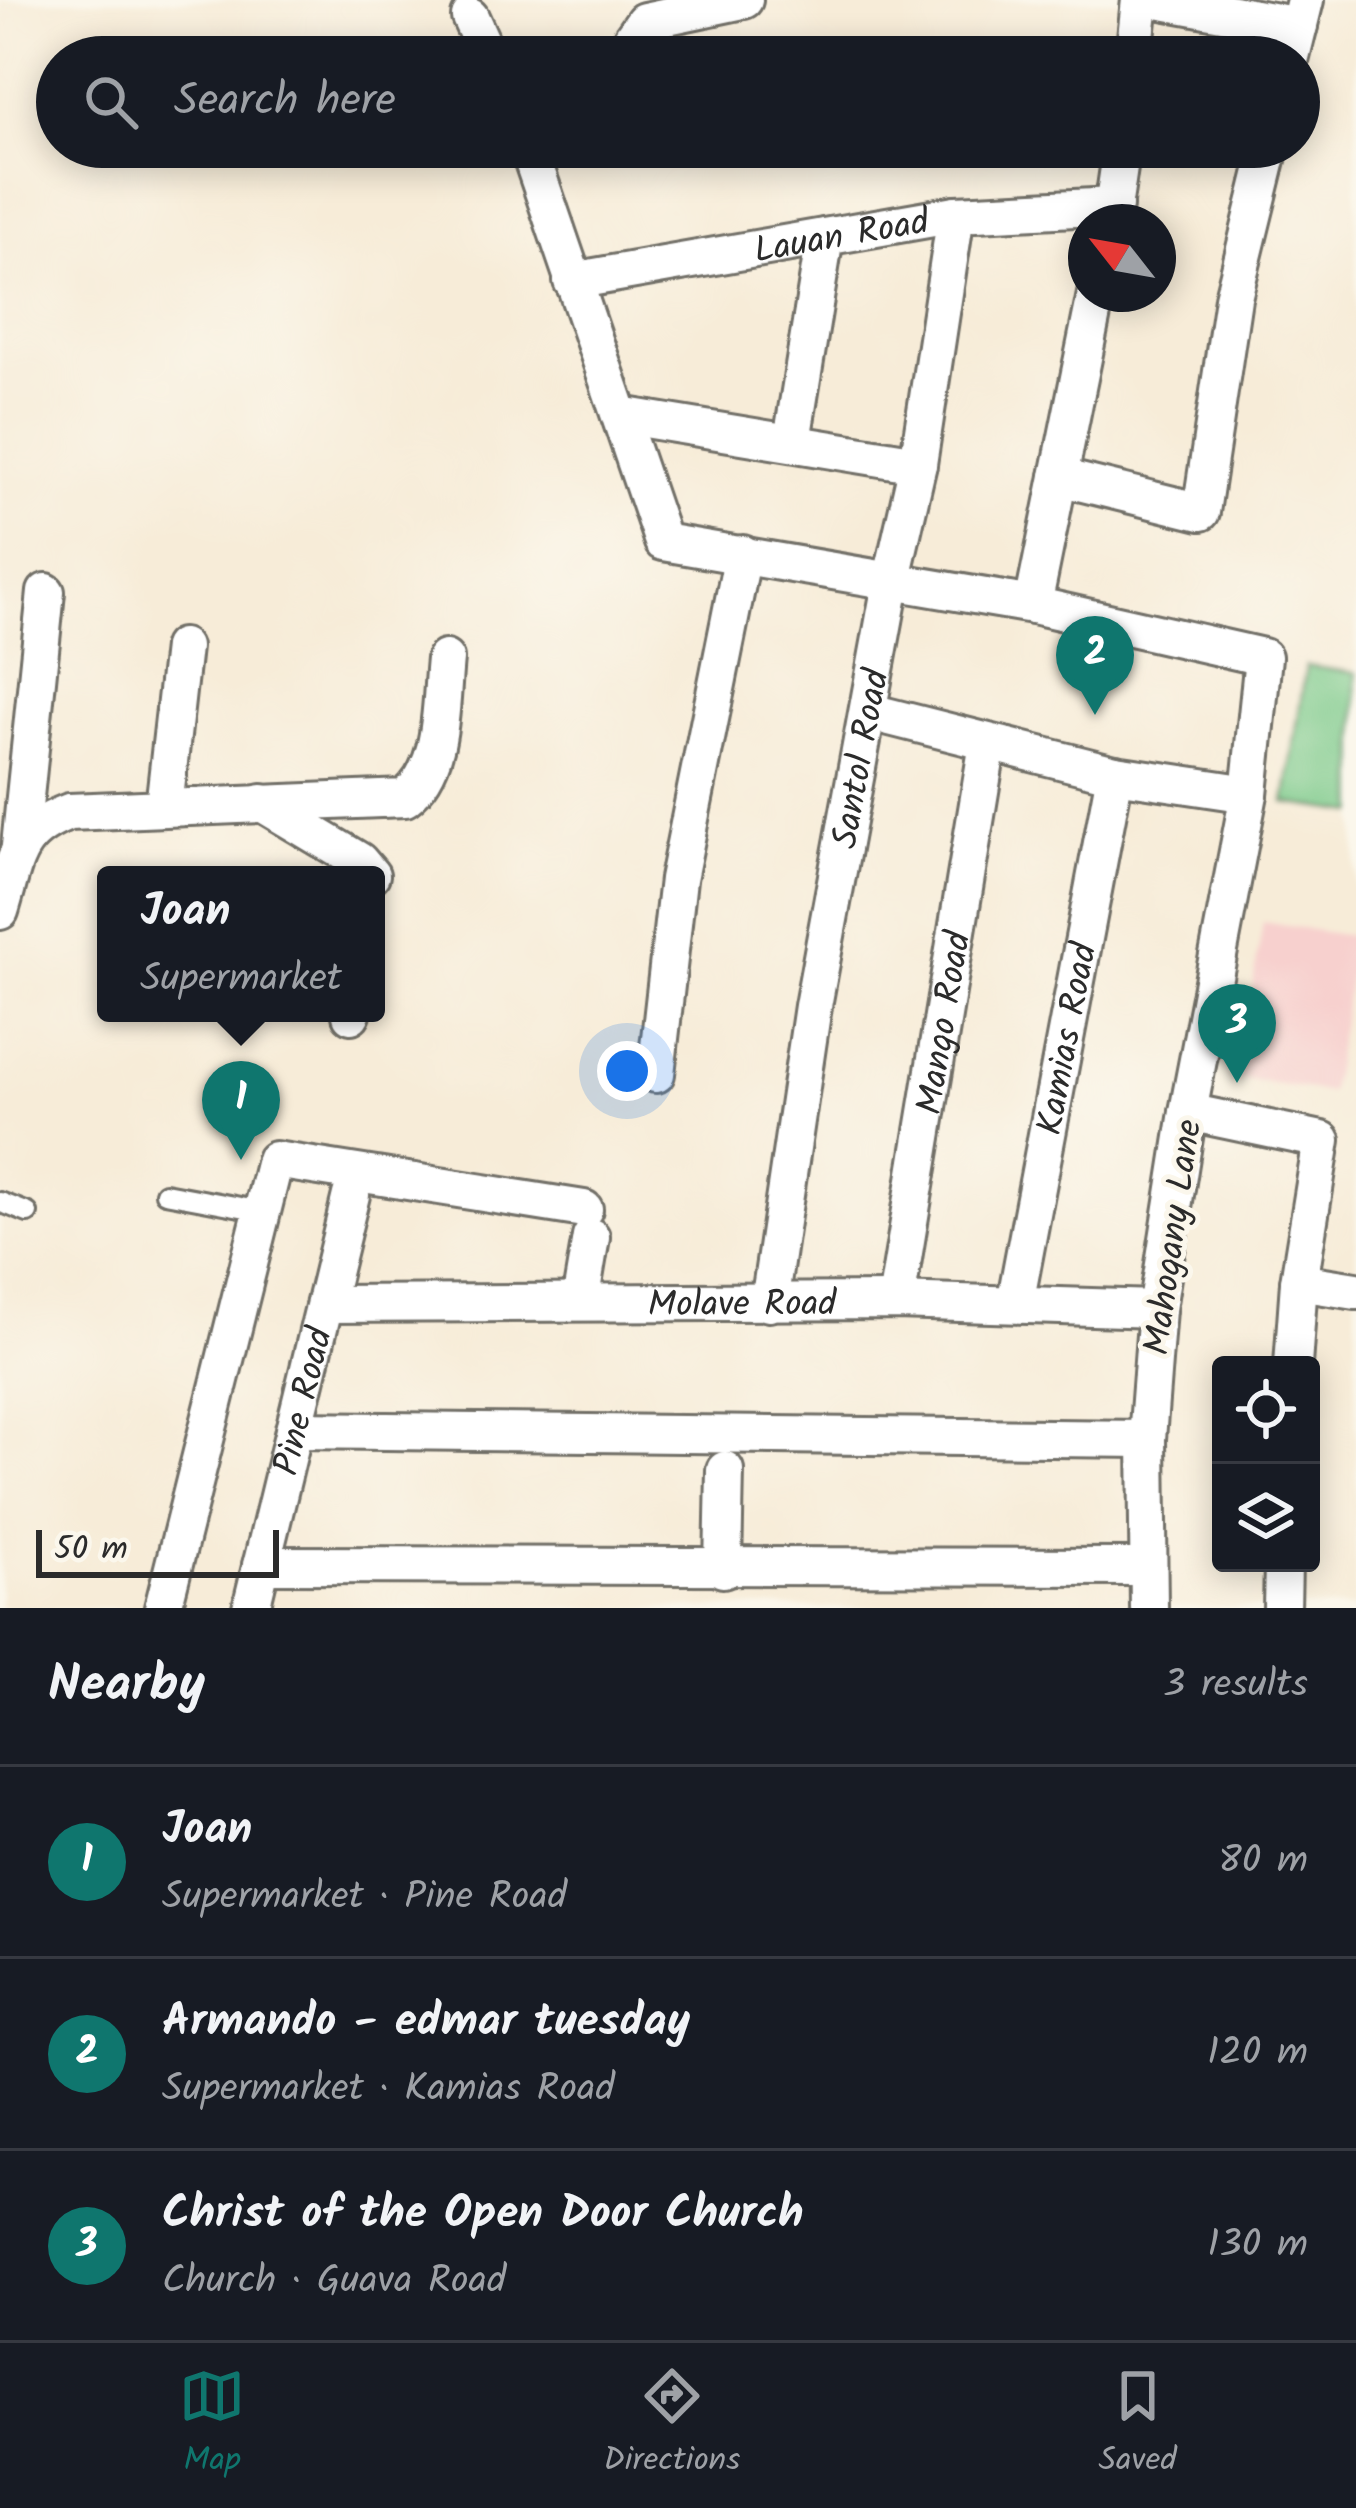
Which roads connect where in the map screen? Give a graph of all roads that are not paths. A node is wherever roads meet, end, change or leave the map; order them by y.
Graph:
1 (743, 0) edge
2 (1141, 0) edge
3 (1157, 0) edge
4 (470, 17) dead end
5 (1298, 28) edge
6 (479, 36) edge
7 (633, 36) edge
8 (1137, 36) edge
9 (542, 168) edge
10 (1119, 168) edge
11 (1265, 168) edge
12 (1113, 204) edge
13 (956, 214) junction
14 (1068, 214) edge
15 (825, 237) junction
16 (572, 281) junction
17 (1092, 312) edge
18 (620, 416) junction
19 (792, 441) junction
20 (918, 464) junction
21 (1059, 477) junction
22 (742, 554) junction
23 (892, 578) junction
24 (46, 592) dead end
25 (1033, 605) junction
26 (182, 647) dead end
27 (445, 659) dead end
28 (870, 712) junction
29 (988, 743) junction
30 (1115, 775) junction
31 (1249, 794) junction
32 (262, 803) junction
33 (164, 807) junction
34 (20, 846) junction
35 (363, 866) edge
36 (0, 911) edge
37 (656, 1074) dead end
38 (1188, 1112) junction
39 (165, 1192) dead end
40 (351, 1195) dead end
41 (0, 1202) edge
42 (262, 1211) junction
43 (28, 1213) dead end
44 (1299, 1282) junction
45 (1356, 1292) edge
46 (896, 1301) junction
47 (580, 1302) junction
48 (769, 1303) junction
49 (325, 1304) junction
50 (1016, 1304) junction
51 (1157, 1309) junction
52 (1294, 1356) edge
53 (294, 1430) junction
54 (1147, 1439) junction
55 (725, 1470) dead end
56 (261, 1565) junction
57 (1148, 1567) junction
58 (724, 1569) junction
59 (1283, 1572) edge
60 (163, 1608) edge
61 (250, 1608) edge
62 (1149, 1608) edge
63 (1282, 1608) edge

1 - 7 street
2 - 8 street
3 - 5 street
4 - 6 street
9 - 16 street
10 - 12 street
11 - 21 street
13 - 14 street, Lauan Road
13 - 15 street, Lauan Road
13 - 20 street, Santol Road
15 - 16 street, Lauan Road
15 - 19 street
16 - 18 street
17 - 21 street
18 - 19 street
18 - 22 street
19 - 20 street
20 - 23 street, Santol Road
21 - 25 street
22 - 23 street
22 - 37 street
23 - 25 street
23 - 28 street, Santol Road
24 - 34 street
25 - 31 street, Mahogany Lane
26 - 33 street
27 - 32 street
28 - 29 street
28 - 48 street, Santol Road
29 - 30 street
29 - 46 street, Mango Road
30 - 31 street
30 - 50 street, Kamias Road
31 - 38 street, Mahogany Lane
32 - 33 street
32 - 35 street
33 - 34 street
34 - 36 street
38 - 44 street
38 - 51 street, Mahogany Lane
39 - 42 lane
40 - 49 street, Pine Road
41 - 43 lane
42 - 47 street
42 - 60 street
44 - 45 street
44 - 52 street
46 - 48 street, Molave Road
46 - 50 street, Molave Road
47 - 48 street, Molave Road
47 - 49 street, Molave Road
49 - 53 street, Pine Road
50 - 51 street, Molave Road
51 - 54 street, Mahogany Lane
53 - 54 street
53 - 56 street, Pine Road
54 - 57 street, Mahogany Lane
55 - 58 street
56 - 58 street
56 - 61 street, Pine Road
57 - 58 street
57 - 62 street, Mahogany Lane
59 - 63 street

